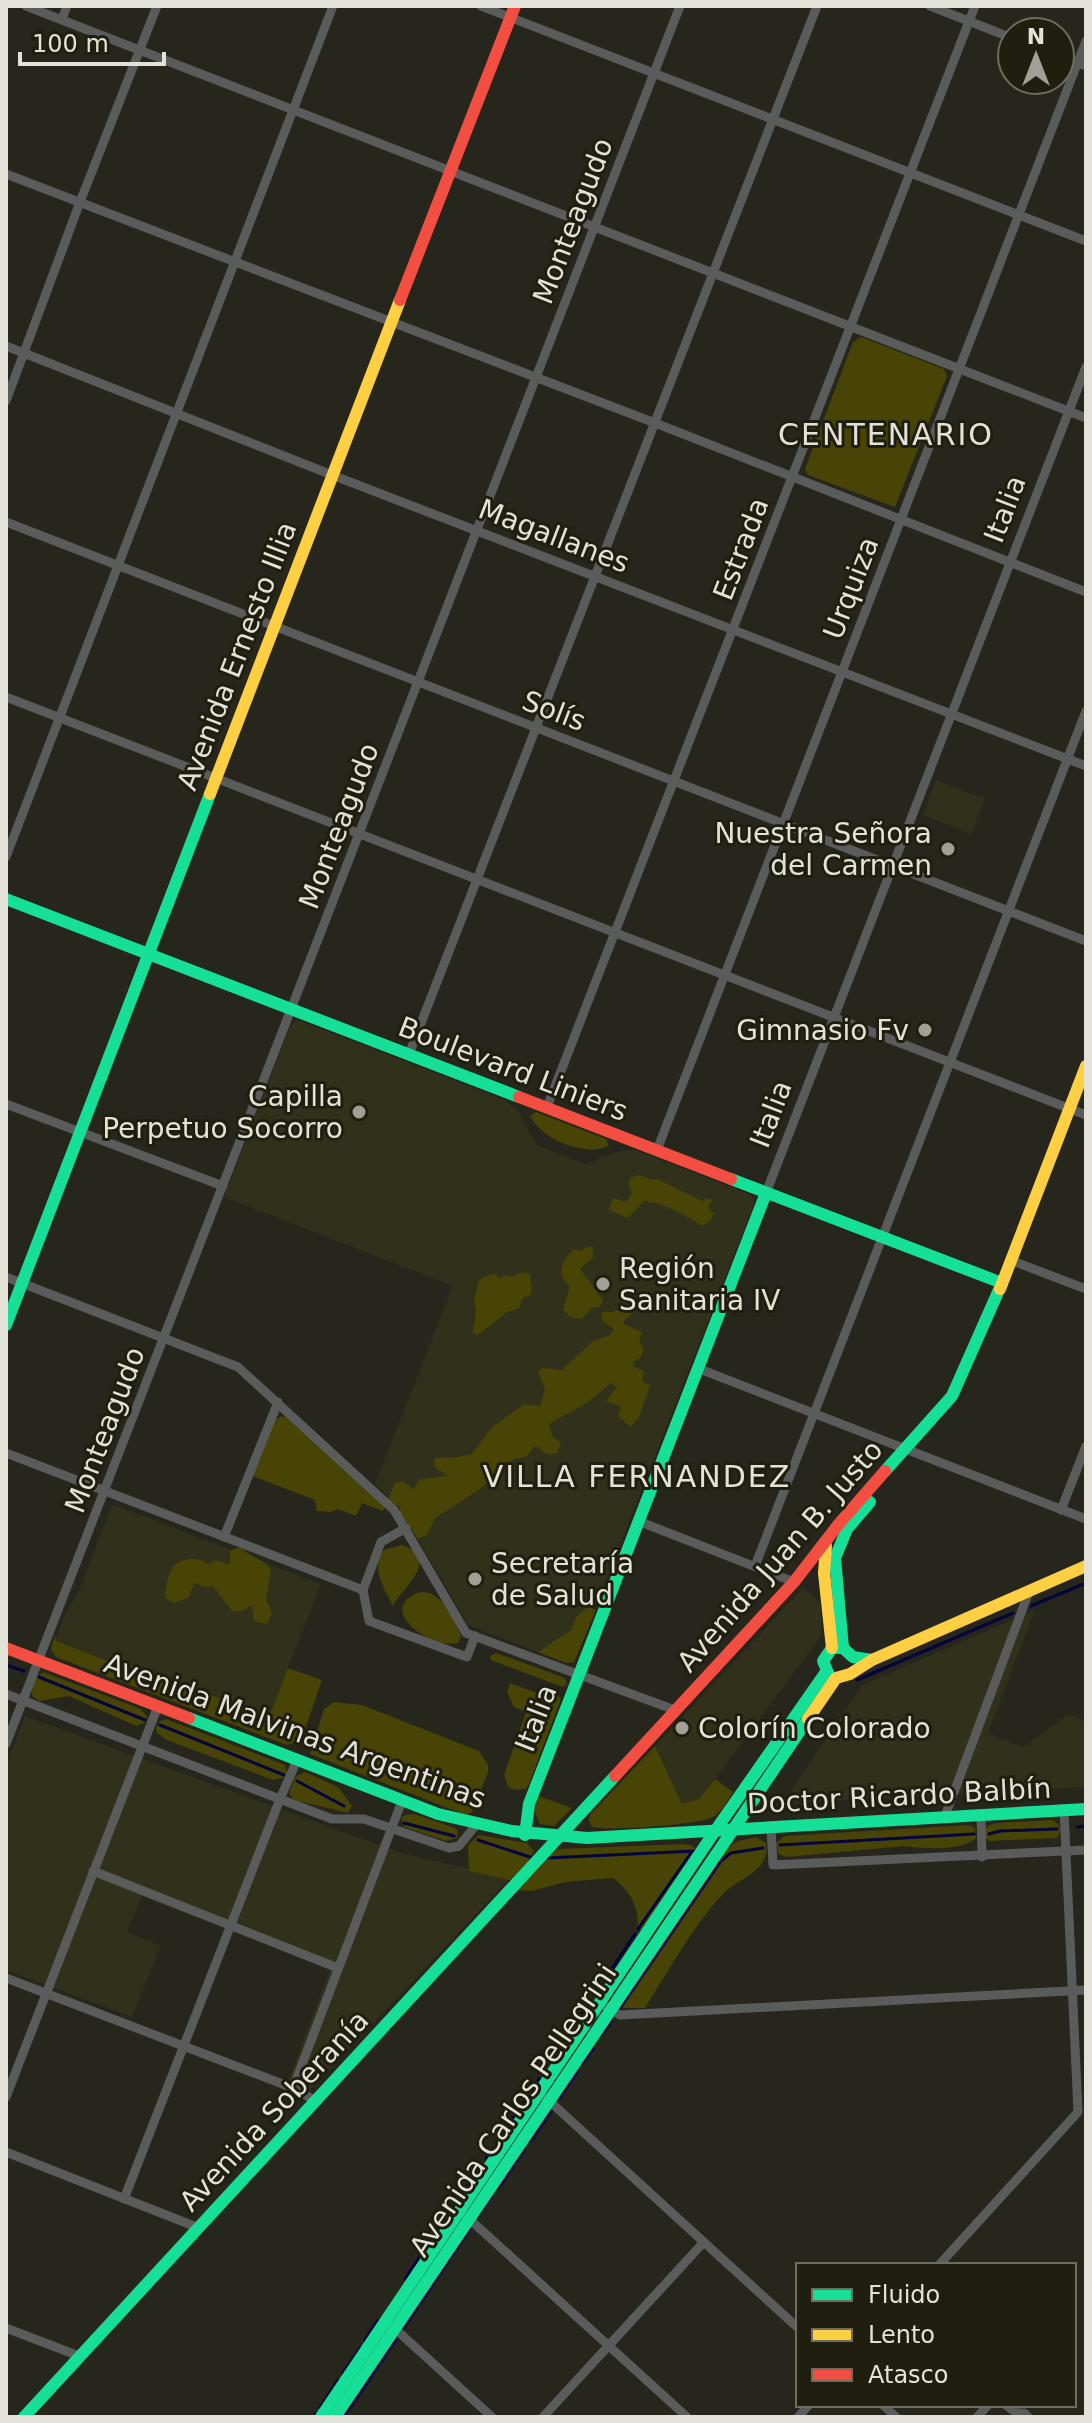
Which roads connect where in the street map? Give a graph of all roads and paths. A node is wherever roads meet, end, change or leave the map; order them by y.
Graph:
1 (26, 6) edge
2 (67, 6) edge
3 (157, 6) edge
4 (333, 6) edge
5 (481, 6) edge
6 (680, 6) edge
7 (817, 6) edge
8 (930, 6) edge
9 (975, 6) edge
10 (513, 12) edge
11 (62, 19) junction
12 (969, 21) junction
13 (996, 32) edge
14 (1086, 41) edge
15 (141, 50) junction
16 (1082, 64) edge
17 (653, 74) junction
18 (293, 108) junction
19 (772, 120) junction
20 (452, 170) junction
21 (6, 174) edge
22 (910, 174) junction
23 (80, 202) junction
24 (1020, 215) junction
25 (594, 226) junction
26 (1086, 241) edge
27 (234, 262) junction
28 (713, 272) junction
29 (393, 322) junction
30 (851, 326) junction
31 (6, 346) edge
32 (25, 353) junction
33 (1086, 367) edge
34 (960, 368) junction
35 (536, 377) junction
36 (6, 401) edge
37 (1069, 411) junction
38 (176, 413) junction
39 (1086, 418) edge
40 (655, 423) junction
41 (332, 475) junction
42 (793, 477) junction
43 (902, 518) junction
44 (6, 522) edge
45 (476, 530) junction
46 (1010, 562) junction
47 (117, 565) junction
48 (596, 576) junction
49 (1086, 592) edge
50 (275, 626) junction
51 (734, 629) junction
52 (842, 671) junction
53 (418, 683) junction
54 (6, 697) edge
55 (1086, 711) edge
56 (951, 714) junction
57 (60, 718) junction
58 (536, 727) junction
59 (1068, 759) junction
60 (1086, 766) edge
61 (216, 779) junction
62 (674, 781) junction
63 (784, 824) junction
64 (359, 834) junction
65 (6, 857) edge
66 (892, 866) junction
67 (478, 880) junction
68 (6, 899) edge
69 (1008, 911) junction
70 (615, 933) junction
71 (1086, 941) edge
72 (150, 954) junction
73 (724, 976) junction
74 (292, 1009) junction
75 (834, 1018) junction
76 (409, 1054) junction
77 (949, 1063) junction
78 (1086, 1066) edge
79 (6, 1104) edge
80 (547, 1107) junction
81 (1070, 1109) junction
82 (1086, 1115) edge
83 (80, 1131) junction
84 (657, 1150) junction
85 (223, 1186) junction
86 (766, 1193) junction
87 (882, 1237) junction
88 (1010, 1260) junction
89 (6, 1277) edge
90 (22, 1283) junction
91 (1002, 1283) junction
92 (1086, 1289) edge
93 (6, 1325) edge
94 (164, 1339) junction
95 (697, 1368) junction
96 (278, 1402) junction
97 (814, 1413) junction
98 (1086, 1446) edge
99 (909, 1452) junction
100 (6, 1453) edge
101 (105, 1491) junction
102 (1061, 1510) junction
103 (1086, 1519) edge
104 (638, 1521) junction
105 (406, 1528) junction
106 (224, 1537) junction
107 (827, 1539) junction
108 (755, 1566) junction
109 (1086, 1566) edge
110 (794, 1582) junction
111 (1030, 1589) junction
112 (363, 1590) junction
113 (475, 1636) junction
114 (6, 1648) edge
115 (845, 1656) junction
116 (39, 1661) junction
117 (579, 1674) junction
118 (831, 1675) junction
119 (6, 1694) edge
120 (23, 1701) junction
121 (158, 1706) junction
122 (675, 1710) junction
123 (6, 1744) edge
124 (141, 1745) junction
125 (297, 1760) junction
126 (280, 1799) junction
127 (402, 1801) junction
128 (1086, 1809) edge
129 (1064, 1810) junction
130 (981, 1814) junction
131 (945, 1816) junction
132 (476, 1825) junction
133 (771, 1828) junction
134 (392, 1829) junction
135 (732, 1830) junction
136 (715, 1831) junction
137 (525, 1835) junction
138 (558, 1837) junction
139 (1086, 1850) edge
140 (1067, 1852) junction
141 (982, 1857) junction
142 (93, 1871) junction
143 (231, 1926) junction
144 (338, 1968) junction
145 (6, 1978) edge
146 (1073, 1990) junction
147 (1086, 1990) edge
148 (46, 1993) junction
149 (605, 2006) junction
150 (183, 2046) junction
151 (293, 2088) junction
152 (6, 2097) edge
153 (544, 2098) junction
154 (316, 2101) junction
155 (6, 2152) edge
156 (124, 2199) junction
157 (465, 2215) junction
158 (199, 2228) junction
159 (703, 2243) junction
160 (941, 2263) edge
161 (391, 2325) junction
162 (796, 2326) edge
163 (6, 2328) edge
164 (608, 2346) junction
165 (79, 2356) junction
166 (24, 2417) edge
167 (321, 2417) edge
168 (335, 2417) edge
169 (492, 2417) edge
170 (543, 2417) edge
171 (687, 2417) edge

1 - 11 street
2 - 11 street
3 - 15 street
4 - 18 street
5 - 10 street
6 - 17 street, Monteagudo
7 - 19 street
8 - 12 street
9 - 12 street, Estrada
10 - 17 street
10 - 20 main road, Avenida Ernesto Illia
11 - 15 street
12 - 13 street
12 - 22 street, Estrada
14 - 16 street, Urquiza
15 - 18 street
15 - 23 street
16 - 24 street, Urquiza
17 - 19 street
17 - 25 street, Monteagudo
18 - 20 street
18 - 27 street
19 - 22 street
19 - 28 street
20 - 25 street
20 - 29 main road, Avenida Ernesto Illia
21 - 23 street
22 - 24 street
22 - 30 street, Estrada
23 - 27 street
23 - 32 street
24 - 26 street
24 - 34 street, Urquiza
25 - 28 street
25 - 35 street, Monteagudo
27 - 29 street
27 - 38 street
28 - 30 street
28 - 40 street
29 - 35 street
29 - 41 main road, Avenida Ernesto Illia
30 - 34 street
30 - 42 street, Estrada
31 - 32 street, Magallanes
32 - 36 street
32 - 38 street, Magallanes
33 - 37 street, Italia
34 - 37 street
34 - 43 street, Urquiza
35 - 40 street
35 - 45 street, Monteagudo
37 - 39 street
37 - 46 street, Italia
38 - 41 street, Magallanes
38 - 47 street
40 - 42 street
40 - 48 street
41 - 45 street, Magallanes
41 - 50 main road, Avenida Ernesto Illia
42 - 43 street
42 - 51 street, Estrada
43 - 46 street
43 - 52 street, Urquiza
44 - 47 street, Solís
45 - 48 street, Magallanes
45 - 53 street, Monteagudo
46 - 49 street
46 - 56 street, Italia
47 - 50 street, Solís
47 - 57 street
48 - 51 street, Magallanes
48 - 58 street
50 - 53 street, Solís
50 - 61 main road, Avenida Ernesto Illia
51 - 52 street, Magallanes
51 - 62 street, Estrada
52 - 56 street, Magallanes
52 - 63 street, Urquiza
53 - 58 street, Solís
53 - 64 street, Monteagudo
54 - 57 street
55 - 59 street
56 - 59 street, Magallanes
56 - 66 street, Italia
57 - 61 street
57 - 65 street
58 - 62 street, Solís
58 - 67 street
59 - 60 street, Magallanes
59 - 69 street
61 - 64 street
61 - 72 main road, Avenida Ernesto Illia
62 - 63 street, Solís
62 - 70 street, Estrada
63 - 66 street, Solís
63 - 73 street, Urquiza
64 - 67 street
64 - 74 street, Monteagudo
66 - 69 street, Solís
66 - 75 street, Italia
67 - 70 street
67 - 76 street
68 - 72 main road, Boulevard Liniers
69 - 71 street, Solís
69 - 77 street
70 - 73 street
70 - 80 street, Estrada
72 - 74 main road, Boulevard Liniers
72 - 83 main road, Avenida Ernesto Illia
73 - 75 street
73 - 84 street, Urquiza
74 - 76 main road, Boulevard Liniers
74 - 85 street, Monteagudo
75 - 77 street
75 - 86 street, Italia
76 - 80 main road, Boulevard Liniers
77 - 81 street
77 - 87 street
78 - 81 main road, Avenida Juan B. Justo
79 - 83 street
80 - 84 main road, Boulevard Liniers
81 - 82 street
81 - 88 main road, Avenida Juan B. Justo
83 - 85 street
83 - 90 main road, Avenida Ernesto Illia
84 - 86 main road, Boulevard Liniers
85 - 94 street, Monteagudo
86 - 87 main road, Boulevard Liniers
86 - 95 main road, Italia
87 - 91 main road, Boulevard Liniers
87 - 97 street
88 - 91 main road, Avenida Juan B. Justo
88 - 92 street
89 - 90 street
90 - 93 main road, Avenida Ernesto Illia
90 - 94 street
91 - 99 main road, Avenida Juan B. Justo
94 - 96 street
94 - 101 street, Monteagudo
95 - 97 street
95 - 104 main road, Italia
96 - 105 street
96 - 106 street
97 - 99 street
97 - 108 street
98 - 102 street
99 - 102 street
99 - 107 main road, Avenida Juan B. Justo
99 - 115 main road, Avenida Juan B. Justo
100 - 101 street
101 - 106 street
101 - 116 street, Monteagudo
102 - 103 street
104 - 108 street
104 - 117 main road, Italia
105 - 112 street
105 - 113 street
106 - 112 street
107 - 110 main road, Avenida Juan B. Justo
107 - 115 main road
108 - 110 street
109 - 111 main road
110 - 122 main road, Avenida Juan B. Justo
111 - 115 main road
111 - 131 street
112 - 113 street
113 - 117 street
114 - 116 main road, Avenida Malvinas Argentinas
115 - 118 main road
115 - 118 main road
116 - 120 street, Monteagudo
116 - 121 main road, Avenida Malvinas Argentinas
117 - 122 street
117 - 137 main road, Italia
118 - 135 main road, Avenida Carlos Pellegrini
118 - 136 main road, Avenida Carlos Pellegrini
119 - 120 street
120 - 123 street, Monteagudo
120 - 124 street
121 - 124 street
121 - 125 main road, Avenida Malvinas Argentinas
122 - 138 main road, Avenida Juan B. Justo
124 - 126 street
124 - 142 street
125 - 126 street
125 - 127 main road, Avenida Malvinas Argentinas
126 - 134 street
126 - 143 street
127 - 132 main road, Avenida Malvinas Argentinas
127 - 134 street
128 - 129 main road, Doctor Ricardo Balbín
129 - 130 main road, Doctor Ricardo Balbín
129 - 140 street
130 - 131 main road, Doctor Ricardo Balbín
130 - 141 street
131 - 133 main road, Doctor Ricardo Balbín
132 - 134 street
132 - 137 main road, Avenida Malvinas Argentinas
133 - 135 main road, Doctor Ricardo Balbín
133 - 141 street
134 - 144 street
135 - 136 main road, Doctor Ricardo Balbín
135 - 149 main road, Avenida Carlos Pellegrini
136 - 138 main road, Avenida Malvinas Argentinas
136 - 149 main road, Avenida Carlos Pellegrini
137 - 138 main road, Avenida Malvinas Argentinas
138 - 154 main road, Avenida Soberanía
139 - 140 street
140 - 141 street
140 - 146 street
142 - 143 street
142 - 148 street
143 - 144 street
143 - 150 street
144 - 151 street
145 - 148 street
146 - 147 street
146 - 149 street
146 - 160 street
148 - 150 street
148 - 152 street
149 - 153 main road, Avenida Carlos Pellegrini
150 - 151 street
150 - 156 street
151 - 154 street
153 - 157 main road, Avenida Carlos Pellegrini
153 - 159 street
154 - 158 main road, Avenida Soberanía
155 - 156 street
156 - 158 street
157 - 161 main road, Avenida Carlos Pellegrini
157 - 164 street
158 - 165 main road, Avenida Soberanía
159 - 162 street
159 - 164 street
161 - 167 main road, Avenida Carlos Pellegrini
161 - 168 main road, Avenida Carlos Pellegrini
161 - 169 street
163 - 165 street
164 - 170 street
164 - 171 street
165 - 166 main road, Avenida Soberanía

